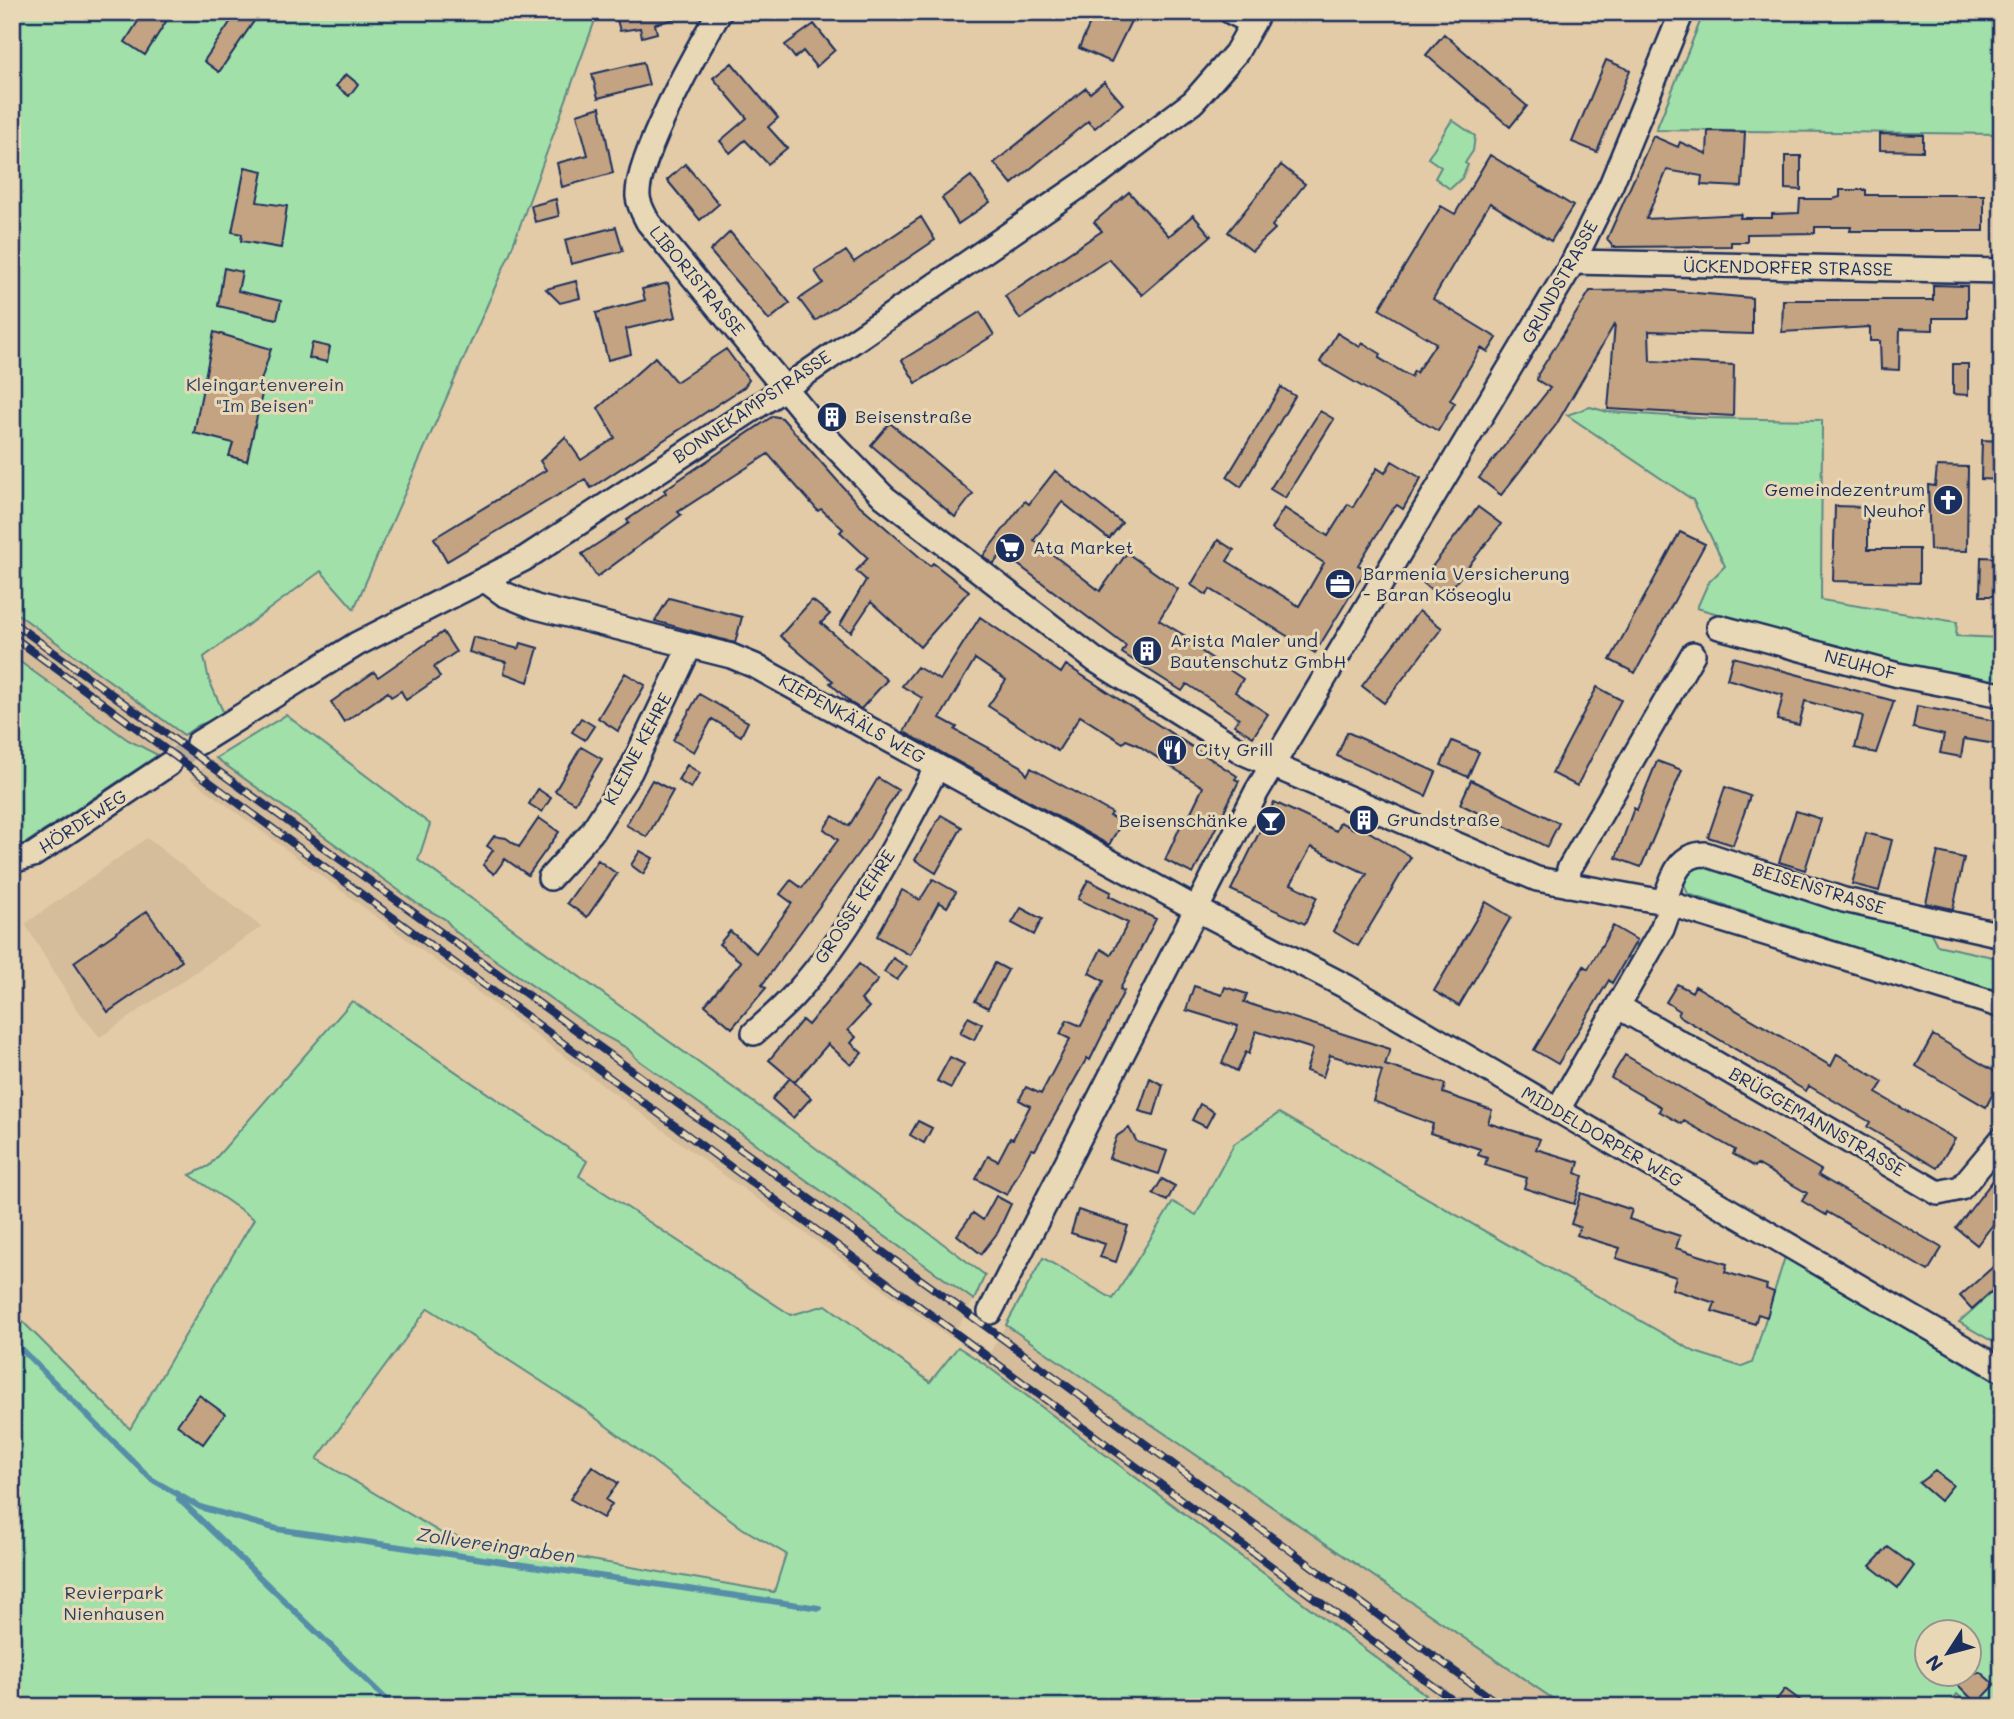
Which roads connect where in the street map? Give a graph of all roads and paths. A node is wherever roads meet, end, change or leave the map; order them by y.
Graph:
1 (720, 12) edge
2 (1231, 12) edge
3 (1682, 12) edge
4 (1256, 18) edge
5 (1573, 262) junction
6 (2002, 271) edge
7 (785, 388) junction
8 (485, 580) junction
9 (1719, 627) dead end
10 (690, 646) junction
11 (1693, 654) dead end
12 (2002, 695) edge
13 (198, 743) tunnel mouth
14 (1273, 765) junction
15 (937, 767) junction
16 (161, 771) tunnel mouth
17 (12, 861) edge
18 (551, 878) dead end
19 (1568, 885) junction
20 (1668, 903) junction
21 (1198, 910) junction
22 (2002, 935) edge
23 (2002, 1006) edge
24 (1619, 1007) junction
25 (754, 1033) dead end
26 (1557, 1111) junction
27 (2002, 1139) edge
28 (990, 1312) dead end
29 (2002, 1370) edge

1 - 7 street, LIBORISTRASSE
2 - 4 street
3 - 5 street, GRUNDSTRASSE
4 - 7 street, BONNEKAMPSTRASSE
5 - 6 street, ÜCKENDORFER STRASSE
5 - 14 street, GRUNDSTRASSE
7 - 8 street, BONNEKAMPSTRASSE
7 - 14 street
8 - 10 street, KIEPENKÄÄLS WEG
8 - 13 street, BONNEKAMPSTRASSE
9 - 12 street, NEUHOF
10 - 15 street, KIEPENKÄÄLS WEG
10 - 18 street, KLEINE KEHRE
11 - 19 street
14 - 19 street
14 - 21 street, GRUNDSTRASSE
15 - 21 street, KIEPENKÄÄLS WEG
15 - 25 street, GROSSE KEHRE
16 - 17 street, HÖRDEWEG
19 - 20 street
20 - 22 street, BEISENSTRASSE
20 - 23 street
20 - 24 street
21 - 26 street, MIDDELDORPER WEG
21 - 28 street, GRUNDSTRASSE
24 - 26 street
24 - 27 street, BRÜGGEMANNSTRASSE
26 - 29 street, MIDDELDORPER WEG

